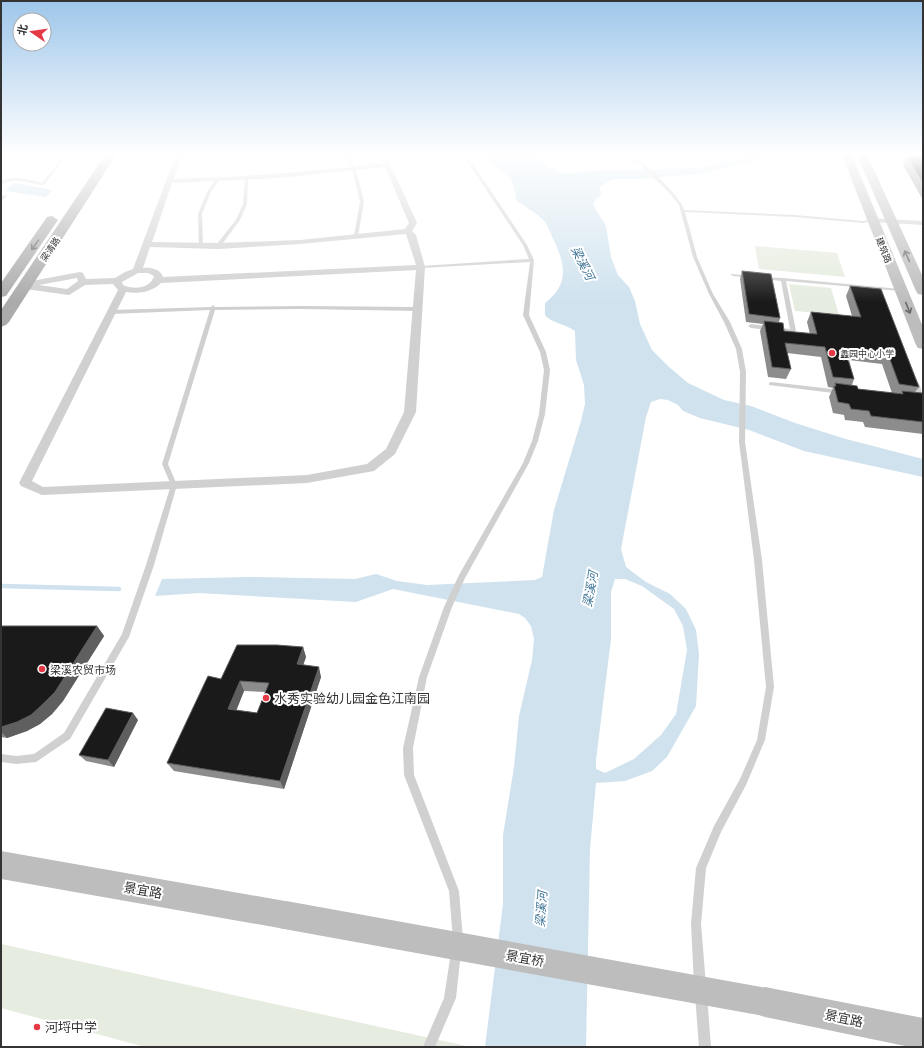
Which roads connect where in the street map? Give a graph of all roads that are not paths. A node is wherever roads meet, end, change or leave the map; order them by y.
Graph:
1 (79, 204) edge
2 (162, 204) edge
3 (204, 204) edge
4 (245, 204) edge
5 (362, 204) edge
6 (405, 204) edge
7 (498, 204) edge
8 (679, 204) edge
9 (866, 204) edge
10 (884, 204) edge
11 (684, 211) junction
12 (57, 212) dead end
13 (872, 220) junction
14 (892, 222) junction
15 (923, 223) edge
16 (408, 231) junction
17 (356, 236) junction
18 (147, 244) junction
19 (201, 245) junction
20 (218, 246) junction
21 (532, 260) junction
22 (421, 267) junction
23 (137, 271) junction
24 (733, 275) dead end
25 (783, 279) junction
26 (159, 280) junction
27 (83, 282) junction
28 (120, 285) junction
29 (25, 286) junction
30 (878, 288) junction
31 (2, 290) edge
32 (900, 290) junction
33 (923, 291) edge
34 (881, 295) edge
35 (212, 307) junction
36 (417, 309) junction
37 (111, 312) junction
38 (1, 322) edge
39 (752, 326) edge
40 (923, 345) edge
41 (911, 372) edge
42 (771, 384) dead end
43 (850, 393) edge
44 (914, 400) edge
45 (922, 402) edge
46 (174, 485) junction
47 (1, 758) edge
48 (1, 865) edge
49 (285, 915) joint
50 (765, 1002) joint
51 (923, 1034) edge
52 (429, 1047) edge
53 (705, 1047) edge

1 - 29 main road, 梁清路
2 - 18 street
3 - 19 lane
4 - 20 lane
5 - 17 lane
6 - 16 street
7 - 21 lane
8 - 11 lane
9 - 13 main road, 建筑路
10 - 14 main road, 建筑路
11 - 13 lane
11 - 53 lane
12 -> 31 main road, 梁清路
13 - 14 street
13 - 32 main road, 建筑路
14 - 15 street
33 -> 14 main road, 建筑路
16 - 17 street
16 - 22 street
17 - 20 street
18 - 19 street
18 - 23 street
19 - 20 street
21 - 22 lane
21 - 52 lane
22 - 26 street
22 - 36 street
23 - 26 street
23 - 28 street
24 - 25 lane
25 - 30 lane
25 - 39 lane
26 - 28 street
27 - 28 street
27 - 29 street
27 - 29 street
28 - 37 street
29 - 31 main road
29 - 38 main road, 梁清路
30 - 32 lane
30 - 34 lane
32 -> 40 main road, 建筑路
35 - 36 lane
35 - 37 lane
35 - 46 lane
36 - 46 street
37 - 46 street
41 - 45 lane
42 - 43 lane
44 - 45 lane
46 - 47 lane
48 - 49 main road, 景宜路
49 - 50 main road, 景宜桥, bridge
50 - 51 main road, 景宜路

